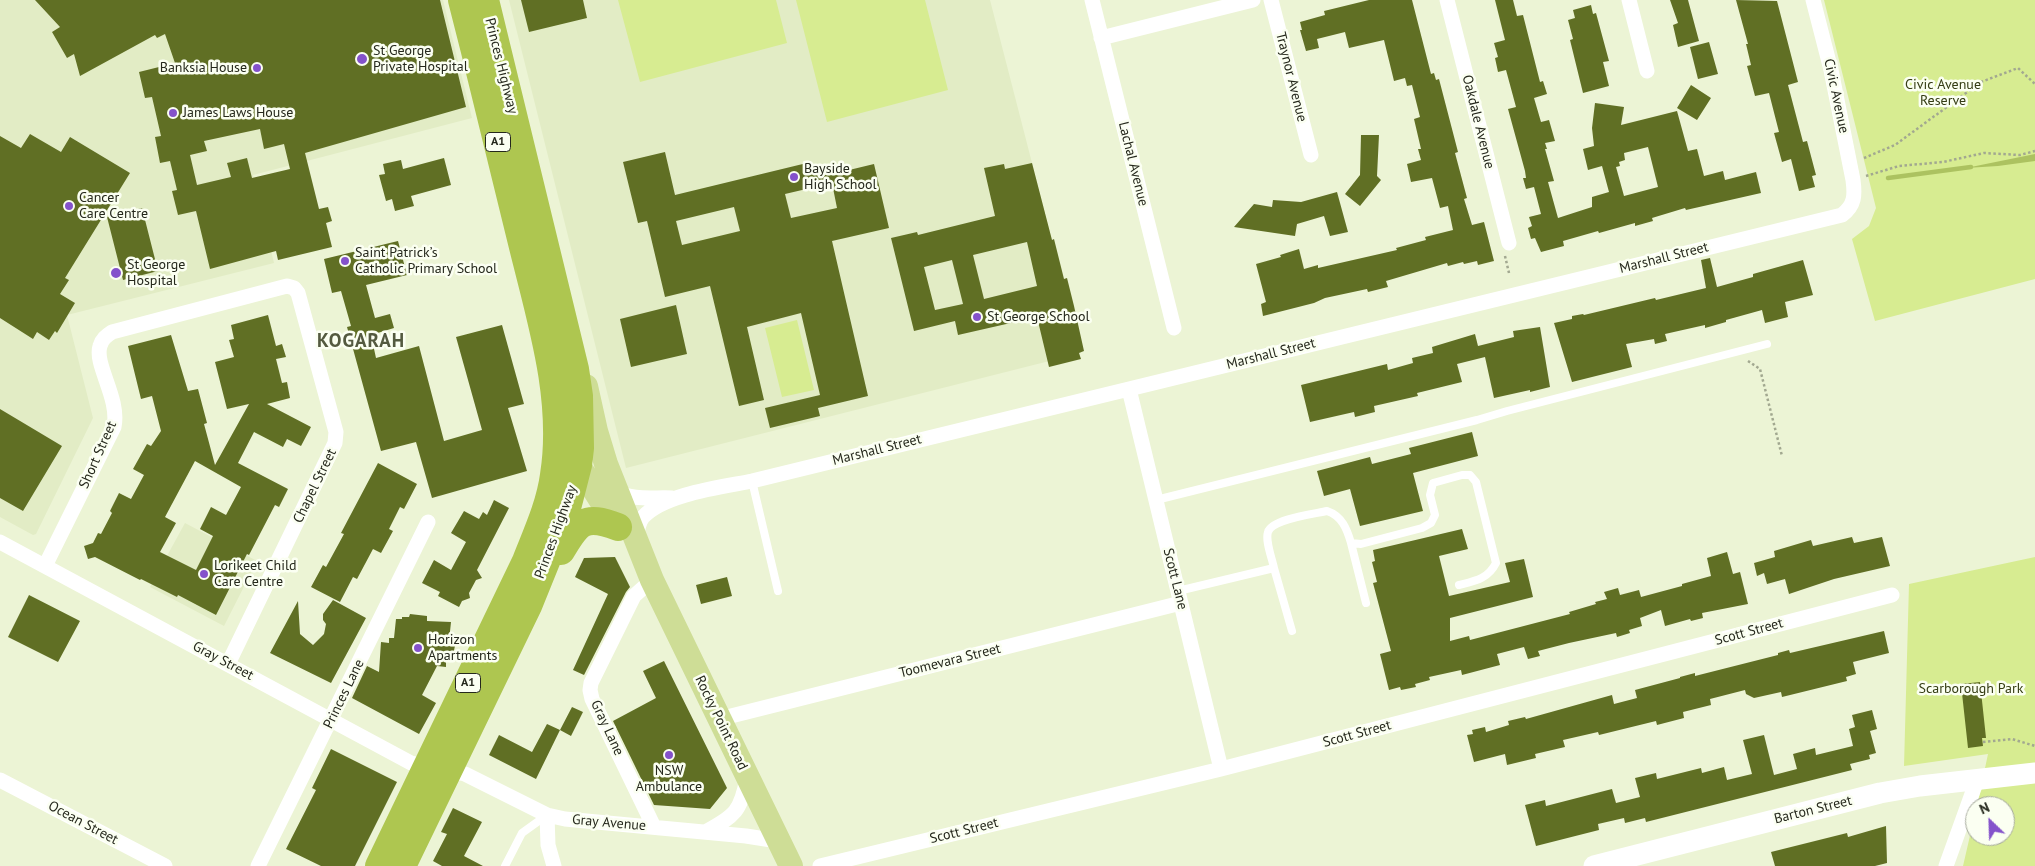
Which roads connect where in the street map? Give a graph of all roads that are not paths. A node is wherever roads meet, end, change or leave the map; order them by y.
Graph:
1 (462, 0) edge
2 (485, 0) edge
3 (1092, 0) edge
4 (1253, 0) edge
5 (1271, 0) edge
6 (1448, 0) edge
7 (1629, 0) edge
8 (1813, 0) edge
9 (1101, 38) junction
10 (1647, 71) dead end
11 (1311, 155) dead end
12 (1854, 187) joint
13 (1509, 243) dead end
14 (555, 285) junction
15 (1174, 328) dead end
16 (103, 338) joint
17 (1767, 344) dead end
18 (1130, 389) junction
19 (556, 430) junction
20 (578, 465) junction
21 (752, 481) junction
22 (616, 491) junction
23 (674, 498) junction
24 (1156, 500) junction
25 (428, 522) dead end
26 (627, 534) junction
27 (0, 542) edge
28 (1351, 543) junction
29 (45, 566) junction
30 (1274, 568) junction
31 (652, 580) junction
32 (1459, 585) dead end
33 (778, 591) dead end
34 (1892, 595) dead end
35 (1180, 597) junction
36 (1366, 603) dead end
37 (528, 606) junction
38 (1292, 631) dead end
39 (228, 664) junction
40 (331, 719) junction
41 (719, 719) junction
42 (438, 769) junction
43 (1221, 769) junction
44 (2035, 773) edge
45 (747, 778) junction
46 (0, 780) edge
47 (1977, 780) junction
48 (547, 815) junction
49 (654, 827) junction
50 (705, 832) junction
51 (778, 841) junction
52 (165, 866) edge
53 (258, 866) edge
54 (379, 866) edge
55 (402, 866) edge
56 (506, 866) edge
57 (554, 866) edge
58 (791, 866) edge
59 (820, 866) edge
60 (1594, 866) edge
61 (1946, 866) edge

1 - 19 highway, Princes Highway / A1
2 - 14 highway, Princes Highway / A1
3 - 9 street, Lachal Avenue
4 - 9 street
5 - 11 street, Traynor Avenue
6 - 13 street, Oakdale Avenue
7 - 10 street
8 - 12 street, Civic Avenue
9 - 15 street, Lachal Avenue
12 - 18 street, Marshall Street
14 - 20 highway, Princes Highway / A1
14 - 22 main road, Rocky Point Road
16 - 29 street, Short Street
16 - 39 street, Chapel Street
17 - 24 lane
18 - 21 street, Marshall Street
18 - 24 street, Scott Lane
19 - 20 main road, Rocky Point Road
19 - 42 highway, Princes Highway / A1
20 - 26 main road, Rocky Point Road
20 - 37 highway, Princes Highway / A1
21 - 23 street, Marshall Street
21 - 33 lane
22 - 23 street, Marshall Street
22 - 26 main road, Rocky Point Road
23 - 26 street, Marshall Street
24 - 35 street, Scott Lane
25 - 40 street, Princes Lane
26 - 31 main road, Rocky Point Road
26 - 37 highway
27 - 29 street, Gray Street
28 - 30 lane
28 - 32 lane
28 - 36 lane
29 - 39 street, Gray Street
30 - 35 lane
30 - 38 lane
31 - 41 main road, Rocky Point Road
31 - 49 street, Gray Lane
34 - 43 street, Scott Street
35 - 41 street, Toomevara Street
35 - 43 street, Scott Lane
37 - 42 highway, Princes Highway / A1
39 - 40 street, Gray Street
40 - 42 street, Gray Street
40 - 53 street, Princes Lane
41 - 45 main road, Rocky Point Road
42 - 48 street, Gray Avenue
42 - 54 highway, Princes Highway / A1
42 - 55 highway, Princes Highway / A1
43 - 59 street, Scott Street
44 - 47 street, Barton Street
45 - 50 street
45 - 51 main road, Rocky Point Road
46 - 52 street, Ocean Street
47 - 60 street, Barton Street
47 - 61 street
48 - 49 street, Gray Avenue
48 - 56 lane
48 - 57 street
49 - 50 street, Gray Avenue
50 - 51 street, Gray Avenue
51 - 58 main road, Rocky Point Road

